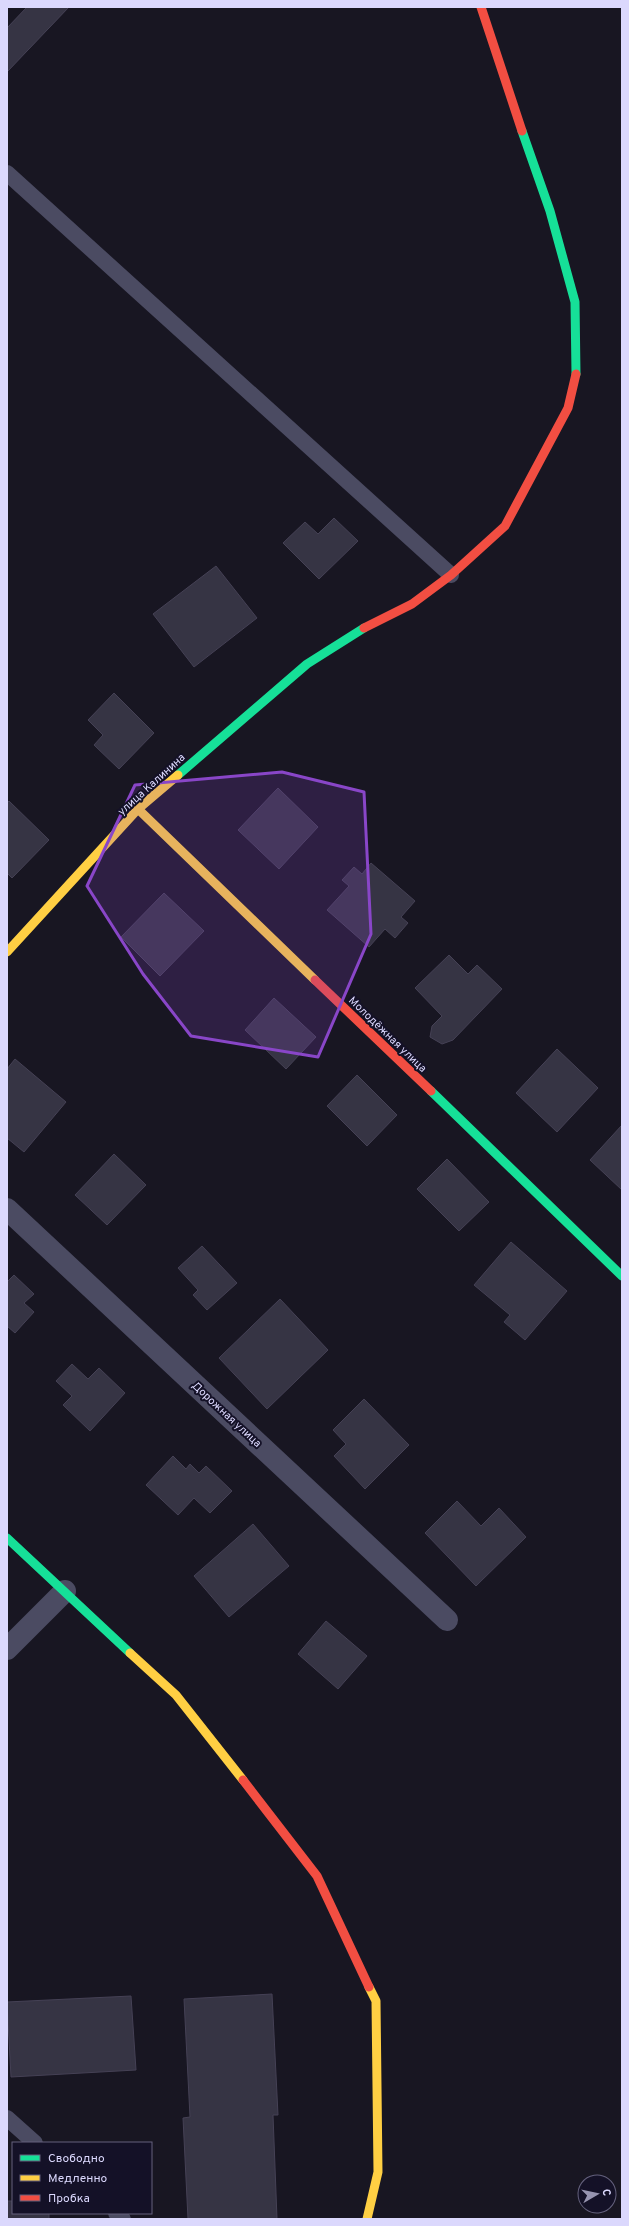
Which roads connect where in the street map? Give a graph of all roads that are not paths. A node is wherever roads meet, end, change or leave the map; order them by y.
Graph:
1 (481, 7) edge
2 (7, 173) edge
3 (451, 575) junction
4 (138, 809) junction
5 (7, 952) edge
6 (7, 1209) edge
7 (622, 1276) edge
8 (7, 1538) edge
9 (65, 1592) junction
10 (447, 1620) dead end
11 (7, 1649) edge
12 (7, 2118) edge
13 (34, 2142) edge
14 (367, 2219) edge

1 - 3 street, улица Калинина
2 - 3 lane
3 - 4 street, улица Калинина
4 - 5 street, улица Калинина
4 - 7 street, Молодёжная улица
6 - 10 street, Дорожная улица
8 - 9 street
9 - 11 street
9 - 14 street
12 - 13 lane

